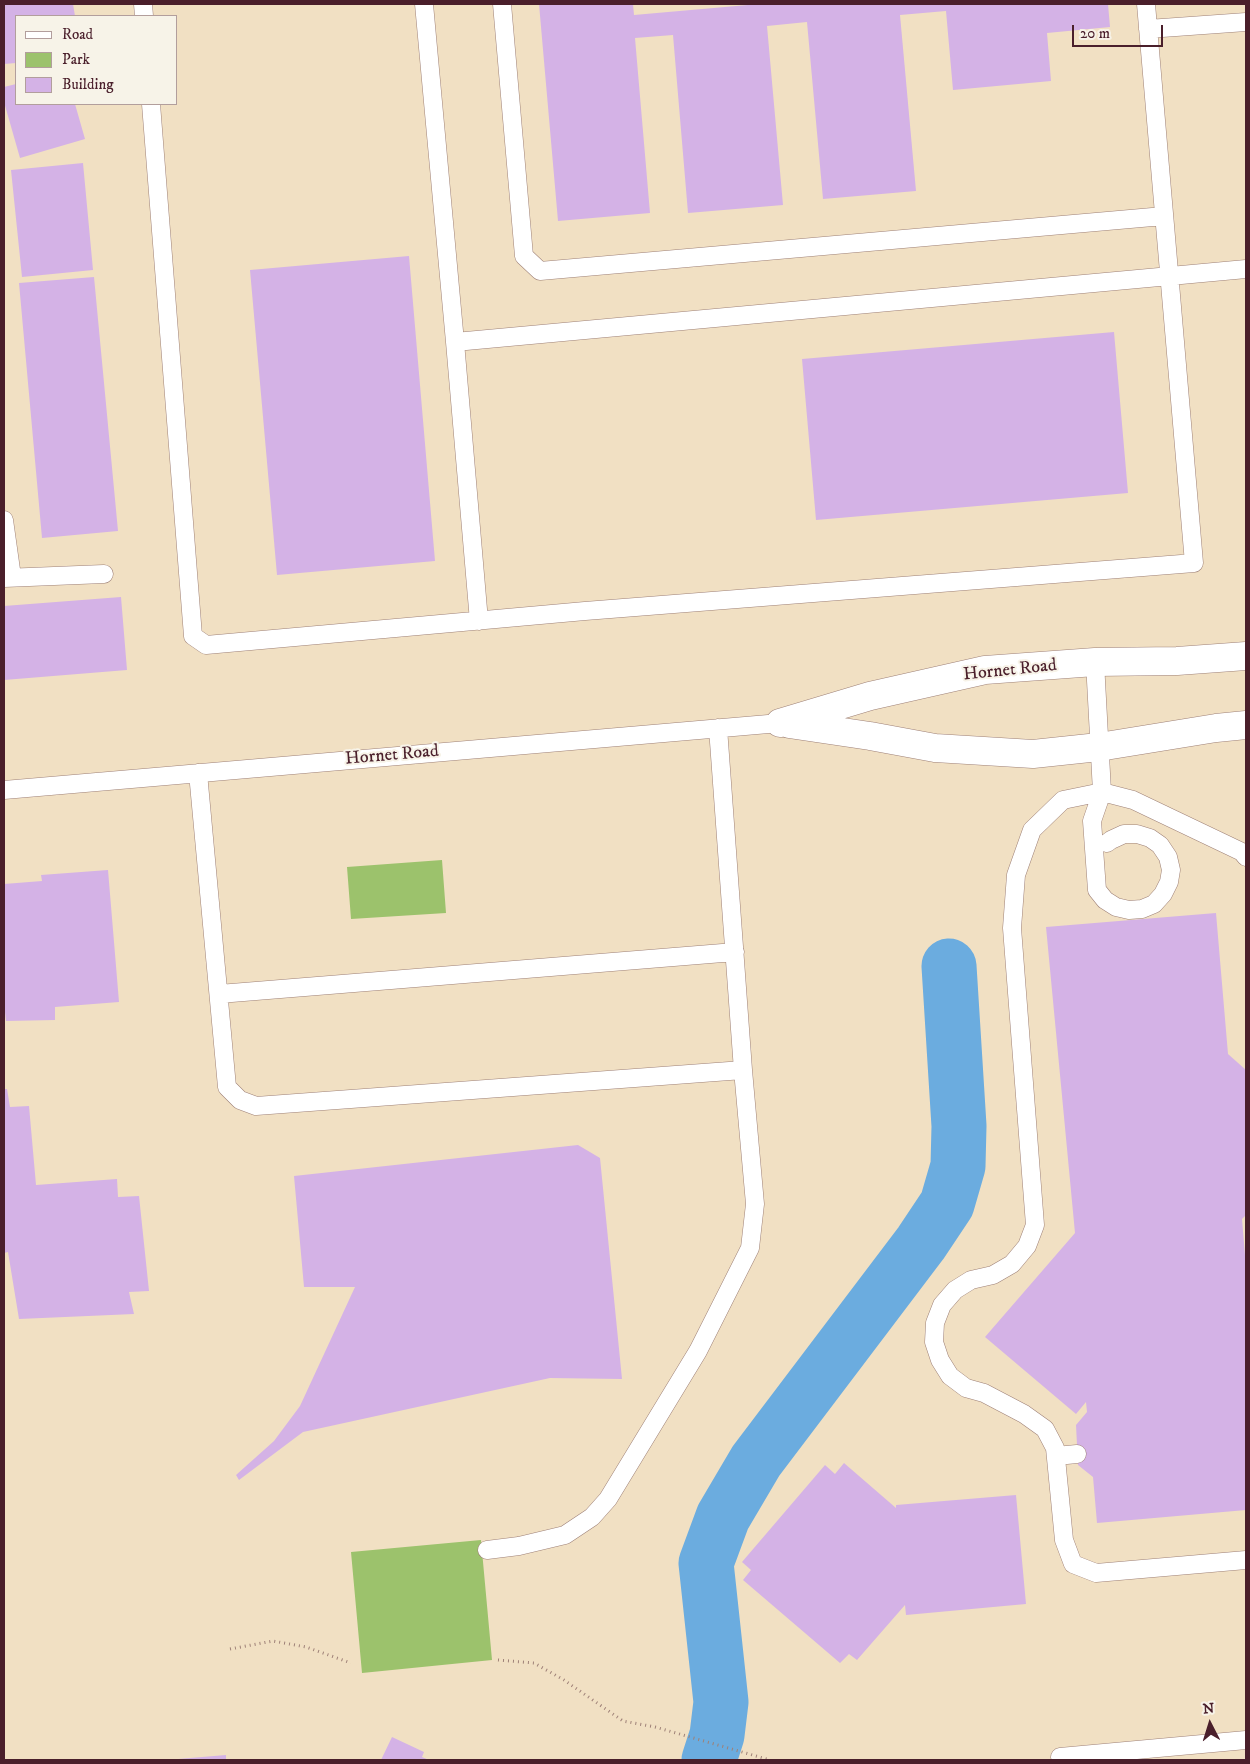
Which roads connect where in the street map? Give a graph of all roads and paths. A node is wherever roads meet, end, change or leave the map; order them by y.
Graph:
1 (424, 4) edge
2 (502, 4) edge
3 (1146, 4) edge
4 (1246, 22) edge
5 (1148, 30) junction
6 (151, 105) edge
7 (1164, 216) junction
8 (1246, 269) edge
9 (1170, 276) junction
10 (456, 342) junction
11 (4, 520) edge
12 (104, 574) dead end
13 (8, 578) edge
14 (479, 621) junction
15 (1246, 656) edge
16 (1095, 662) junction
17 (780, 723) junction
18 (1246, 725) edge
19 (718, 728) junction
20 (1099, 747) junction
21 (198, 773) junction
22 (4, 790) edge
23 (1102, 792) junction
24 (1106, 844) dead end
25 (1246, 857) edge
26 (735, 952) junction
27 (219, 994) junction
28 (743, 1070) junction
29 (1077, 1454) dead end
30 (1056, 1456) junction
31 (487, 1550) dead end
32 (1246, 1560) edge
33 (230, 1649) dead end
34 (498, 1660) dead end
35 (351, 1663) dead end
36 (1246, 1740) edge
37 (1060, 1757) dead end
38 (770, 1760) edge

1 - 10 lane
2 - 7 lane
3 - 5 lane
4 - 5 lane
5 - 7 lane
6 - 14 lane
7 - 9 lane
8 - 9 lane
9 - 10 lane
9 - 14 lane
10 - 14 lane
11 - 13 lane
12 - 13 lane
15 - 16 street, Hornet Road
16 - 17 street, Hornet Road
16 - 20 lane
17 - 19 lane, Hornet Road
17 - 20 street, Hornet Road
18 - 20 street, Hornet Road
19 - 21 lane, Hornet Road
19 - 26 lane
20 - 23 lane
21 - 22 lane, Hornet Road
21 - 27 lane
23 - 24 lane
23 - 25 lane
23 - 30 lane
26 - 27 lane
26 - 28 lane
27 - 28 lane
28 - 31 lane
29 - 30 lane
30 - 32 lane
33 - 35 path
34 - 38 path
36 - 37 lane

